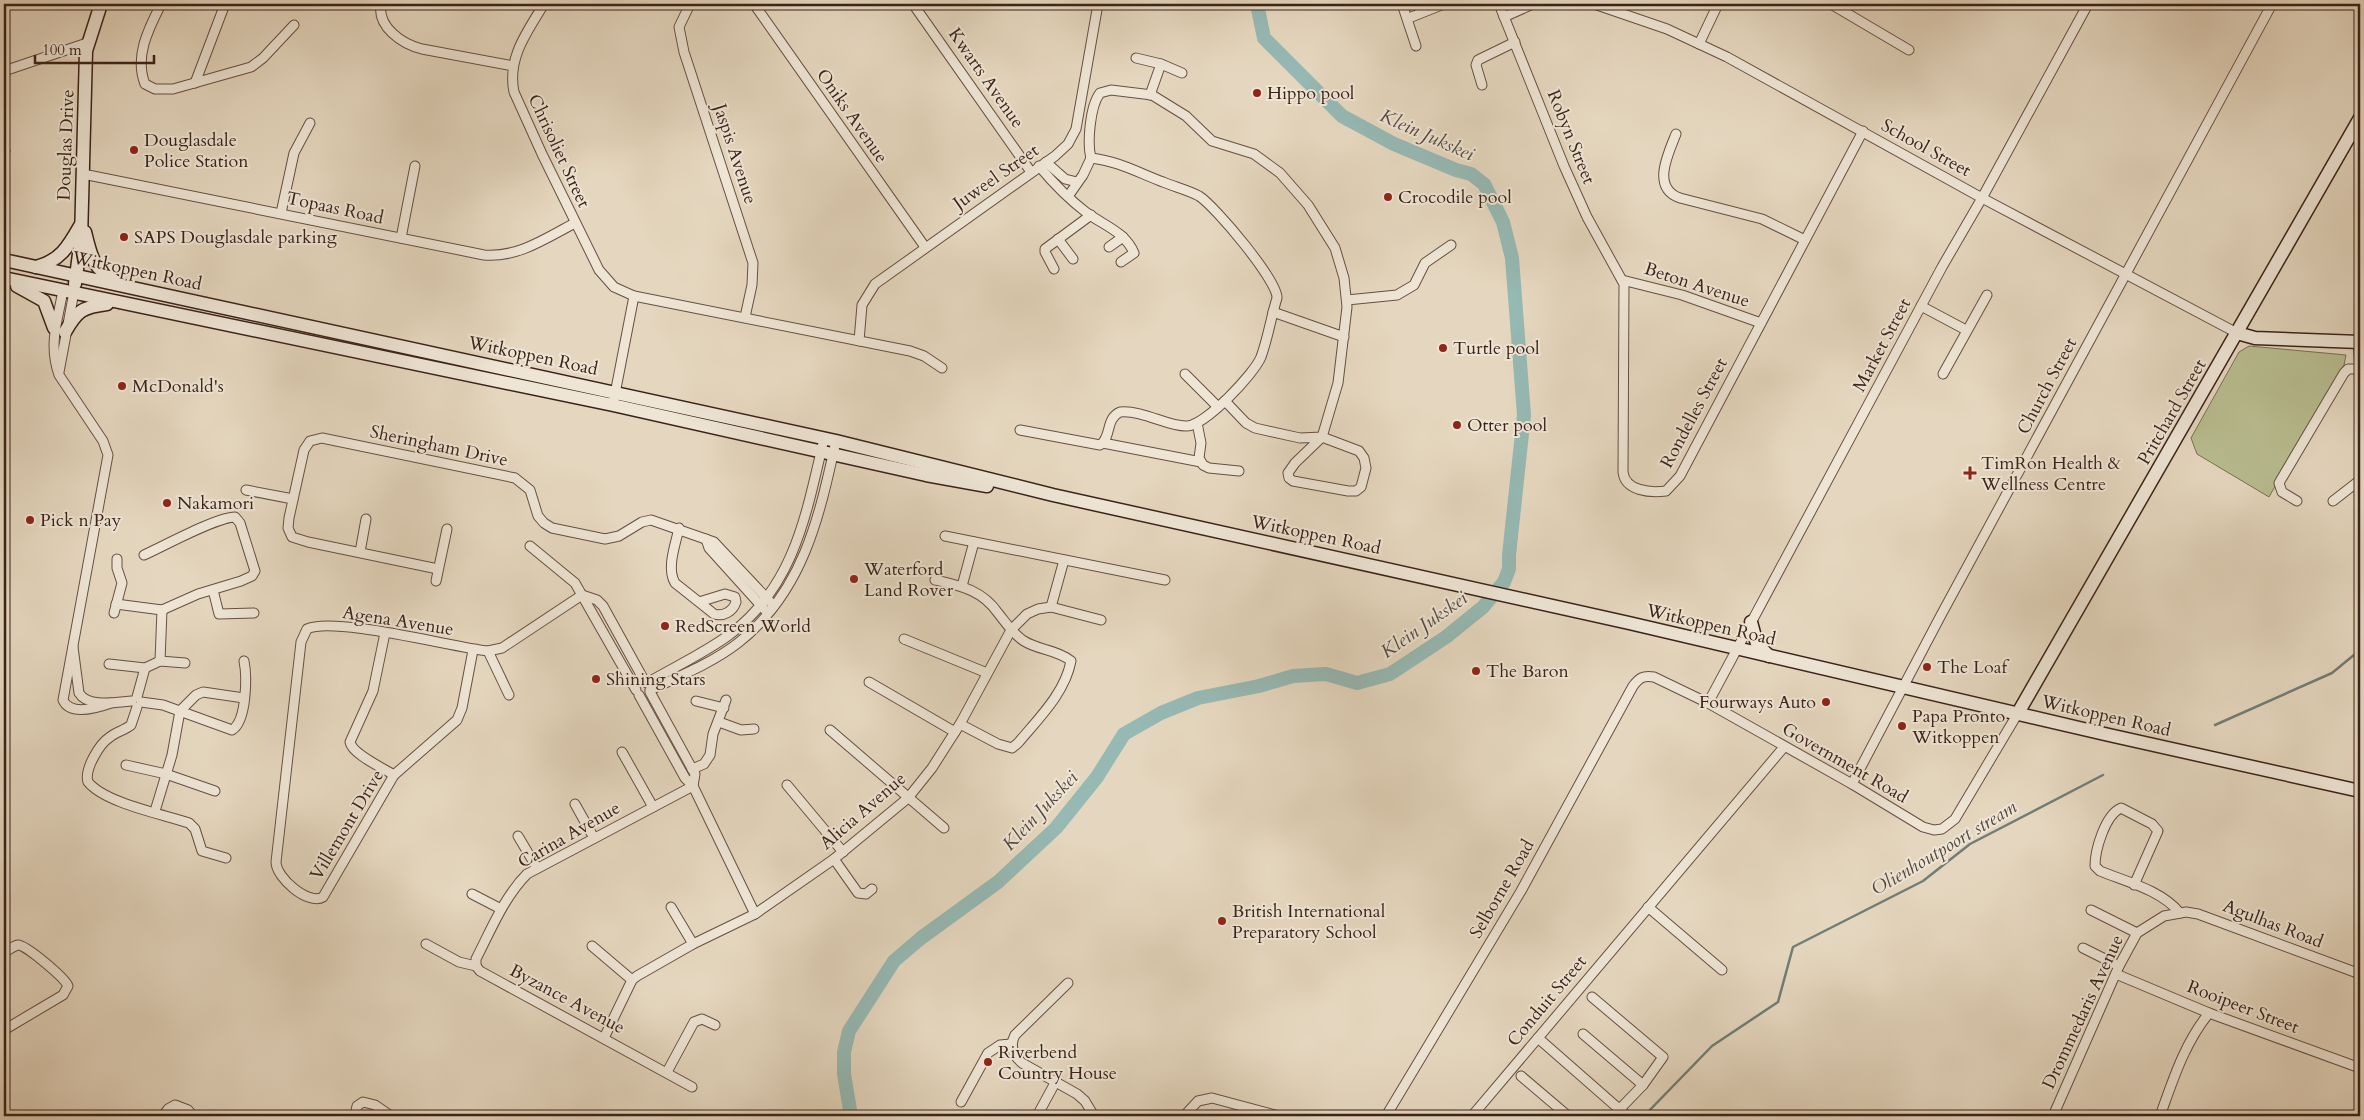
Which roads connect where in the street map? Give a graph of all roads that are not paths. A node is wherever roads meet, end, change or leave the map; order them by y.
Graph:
1 (100, 4) edge
2 (161, 4) edge
3 (225, 4) edge
4 (381, 4) edge
5 (544, 4) edge
6 (690, 4) edge
7 (754, 4) edge
8 (913, 4) edge
9 (1098, 4) edge
10 (1402, 4) edge
11 (1444, 4) edge
12 (1499, 4) edge
13 (1533, 4) edge
14 (1594, 4) edge
15 (1718, 4) edge
16 (1831, 4) edge
17 (2088, 4) edge
18 (2272, 4) edge
19 (1504, 17) junction
20 (1409, 18) junction
21 (294, 25) dead end
22 (1515, 42) junction
23 (87, 43) junction
24 (1699, 44) junction
25 (1416, 46) dead end
26 (1909, 50) dead end
27 (1136, 58) dead end
28 (1161, 64) junction
29 (512, 66) junction
30 (4, 71) edge
31 (1182, 73) dead end
32 (195, 83) junction
33 (1482, 84) dead end
34 (1150, 94) junction
35 (2360, 118) edge
36 (310, 123) dead end
37 (1863, 131) junction
38 (1676, 134) dead end
39 (1054, 156) junction
40 (1091, 158) junction
41 (415, 166) dead end
42 (1039, 166) junction
43 (83, 174) junction
44 (1066, 179) junction
45 (1077, 182) junction
46 (1069, 195) junction
47 (1982, 198) junction
48 (281, 213) junction
49 (1091, 215) junction
50 (575, 224) junction
51 (81, 225) junction
52 (1123, 237) junction
53 (401, 238) junction
54 (1058, 239) junction
55 (1805, 240) junction
56 (1451, 245) dead end
57 (925, 247) junction
58 (1109, 247) dead end
59 (1073, 259) dead end
60 (4, 260) edge
61 (1121, 262) dead end
62 (36, 267) junction
63 (1054, 269) dead end
64 (2126, 273) junction
65 (72, 275) junction
66 (4, 280) edge
67 (1622, 280) junction
68 (129, 288) junction
69 (69, 291) junction
70 (1987, 295) dead end
71 (634, 296) junction
72 (1347, 300) junction
73 (114, 303) junction
74 (1921, 306) junction
75 (1273, 312) junction
76 (745, 317) junction
77 (1762, 323) junction
78 (60, 330) junction
79 (1966, 330) junction
80 (2237, 333) junction
81 (1344, 337) junction
82 (859, 340) junction
83 (2359, 342) edge
84 (942, 368) dead end
85 (2360, 369) edge
86 (1185, 374) dead end
87 (1943, 374) dead end
88 (614, 398) junction
89 (1221, 404) junction
90 (1197, 422) junction
91 (1020, 430) dead end
92 (1322, 437) junction
93 (1103, 443) junction
94 (828, 446) junction
95 (1200, 462) junction
96 (1239, 471) dead end
97 (2360, 480) edge
98 (246, 490) dead end
99 (292, 498) junction
100 (2297, 501) dead end
101 (2333, 501) dead end
102 (366, 519) dead end
103 (679, 528) junction
104 (447, 529) dead end
105 (945, 536) dead end
106 (974, 542) junction
107 (530, 546) dead end
108 (360, 552) junction
109 (144, 555) dead end
110 (116, 559) dead end
111 (1064, 560) junction
112 (438, 569) junction
113 (935, 580) dead end
114 (1166, 580) dead end
115 (436, 581) dead end
116 (962, 586) junction
117 (213, 590) junction
118 (582, 595) junction
119 (700, 602) dead end
120 (764, 602) junction
121 (774, 606) junction
122 (1051, 607) junction
123 (162, 610) junction
124 (254, 613) dead end
125 (768, 614) junction
126 (1101, 620) dead end
127 (1751, 622) junction
128 (1011, 630) junction
129 (385, 632) junction
130 (304, 633) joint
131 (904, 639) dead end
132 (72, 642) junction
133 (626, 646) junction
134 (1736, 649) junction
135 (473, 650) junction
136 (488, 651) junction
137 (615, 652) junction
138 (699, 655) junction
139 (1769, 656) junction
140 (160, 661) junction
141 (244, 661) dead end
142 (185, 663) dead end
143 (109, 664) dead end
144 (704, 664) junction
145 (145, 668) junction
146 (987, 673) junction
147 (1643, 676) joint
148 (870, 682) dead end
149 (648, 687) junction
150 (1904, 687) junction
151 (637, 692) junction
152 (509, 695) dead end
153 (82, 698) junction
154 (244, 698) junction
155 (137, 702) junction
156 (696, 702) dead end
157 (110, 703) junction
158 (1708, 703) junction
159 (76, 709) junction
160 (180, 710) junction
161 (2018, 712) junction
162 (719, 722) junction
163 (958, 728) junction
164 (754, 729) dead end
165 (830, 730) dead end
166 (673, 734) junction
167 (663, 739) junction
168 (1784, 747) junction
169 (622, 752) dead end
170 (126, 765) dead end
171 (692, 769) junction
172 (166, 774) junction
173 (394, 775) junction
174 (1852, 784) junction
175 (787, 785) dead end
176 (693, 786) junction
177 (215, 791) dead end
178 (2360, 791) edge
179 (908, 798) junction
180 (575, 804) dead end
181 (653, 807) junction
182 (155, 811) junction
183 (1951, 825) joint
184 (944, 828) dead end
185 (518, 836) dead end
186 (594, 838) junction
187 (843, 852) junction
188 (226, 858) dead end
189 (834, 859) junction
190 (537, 868) junction
191 (2134, 885) junction
192 (872, 889) dead end
193 (472, 894) dead end
194 (670, 907) dead end
195 (1648, 907) junction
196 (501, 910) junction
197 (2091, 910) dead end
198 (755, 914) junction
199 (2177, 914) junction
200 (2137, 933) junction
201 (426, 944) dead end
202 (693, 944) junction
203 (592, 946) dead end
204 (2083, 948) dead end
205 (4, 953) edge
206 (476, 966) junction
207 (1722, 970) dead end
208 (2117, 970) junction
209 (2360, 974) edge
210 (632, 980) junction
211 (1068, 983) dead end
212 (1592, 997) dead end
213 (2209, 1013) junction
214 (715, 1025) dead end
215 (4, 1030) edge
216 (1582, 1034) dead end
217 (604, 1038) junction
218 (1538, 1038) junction
219 (1011, 1044) junction
220 (2360, 1068) edge
221 (667, 1072) junction
222 (1521, 1076) dead end
223 (1056, 1081) junction
224 (1642, 1085) junction
225 (692, 1087) dead end
226 (961, 1102) dead end
227 (1616, 1113) edge
228 (164, 1116) edge
229 (193, 1116) edge
230 (355, 1116) edge
231 (391, 1116) edge
232 (1037, 1116) edge
233 (1094, 1116) edge
234 (1184, 1116) edge
235 (1279, 1116) edge
236 (1386, 1116) edge
237 (1472, 1116) edge
238 (1568, 1116) edge
239 (1627, 1116) edge
240 (2053, 1116) edge
241 (2161, 1116) edge

1 - 23 main road, Douglas Drive
2 - 32 street
3 - 32 street
4 - 29 street
5 - 29 street, Chrisoliet Street
6 - 76 street, Jaspis Avenue
7 - 57 street, Oniks Avenue
8 - 42 street, Kwarts Avenue
9 - 39 street, Juweel Street
10 - 20 street
11 - 20 street
12 - 19 street, Robyn Street
13 - 19 street
14 - 24 street, School Street
15 - 24 street
16 - 26 street
17 - 47 street, Market Street
18 - 64 street, Church Street
19 - 22 street, Robyn Street
20 - 25 street
21 - 32 street
22 - 33 street
22 - 67 street, Robyn Street
23 - 30 street
23 - 43 main road, Douglas Drive
24 - 37 street, School Street
27 - 28 street
28 - 31 street
28 - 34 street
29 - 50 street, Chrisoliet Street
34 - 40 street
34 - 72 street
35 - 80 main road, Pritchard Street
36 - 48 street
37 - 47 street, School Street
37 - 55 street, Rondelles Street
38 - 55 street
39 - 42 street, Juweel Street
39 - 44 street
40 - 45 street
40 - 75 street
41 - 53 street
42 - 44 street
42 - 46 street
42 - 57 street, Juweel Street
43 - 48 street, Topaas Road
43 - 51 main road, Douglas Drive
44 - 45 street
45 - 46 street
46 - 49 street
47 - 64 street, School Street
47 - 74 street, Market Street
48 - 53 street, Topaas Road
49 - 52 street
49 - 54 street
50 - 53 street, Topaas Road
50 - 71 street, Chrisoliet Street
51 - 62 main road
51 - 65 main road, Douglas Drive
51 - 68 main road
52 - 58 street
52 - 61 street
54 - 59 street
54 - 63 street
55 - 77 street, Rondelles Street
56 - 72 street
57 - 82 street, Juweel Street
60 - 62 main road, Witkoppen Road
62 - 65 main road, Witkoppen Road
64 - 80 street, School Street
64 - 150 street, Church Street
65 - 68 main road, Witkoppen Road
65 - 69 main road, Douglas Drive
66 - 69 main road, Witkoppen Road
66 - 78 main road
67 - 77 street, Beton Avenue
67 - 77 street, Rondelles Street
68 - 88 main road, Witkoppen Road
69 - 73 main road, Witkoppen Road
69 - 78 street
70 - 79 street
71 - 76 street, Chrisoliet Street
71 - 88 street
72 - 81 street
73 - 78 main road
73 - 88 main road, Witkoppen Road
74 - 79 street
74 - 127 street, Market Street
75 - 81 street
75 - 89 street
76 - 82 street, Chrisoliet Street
78 - 132 street
79 - 87 street
80 - 83 main road
80 - 161 main road, Pritchard Street
81 - 92 street
82 - 84 street, Chrisoliet Street
83 - 85 street
85 - 100 street
86 - 89 street
88 - 94 main road, Witkoppen Road
89 - 90 street
89 - 92 street
90 - 93 street
90 - 95 street
91 - 93 street
92 - 92 street
93 - 95 street
94 - 120 street
94 - 121 street
94 - 134 main road, Witkoppen Road
95 - 96 street
97 - 101 street
98 - 99 street
99 - 103 street, Sheringham Drive
99 - 108 street, Sheringham Drive
102 - 108 street
103 - 119 street
103 - 120 street, Sheringham Drive
104 - 112 street
105 - 106 street
106 - 111 street
106 - 116 street
107 - 118 street
108 - 112 street, Sheringham Drive
109 - 117 street
110 - 123 street
111 - 114 street
111 - 122 street
112 - 115 street
113 - 116 street
116 - 128 street
117 - 123 street
117 - 124 street
118 - 133 street
118 - 136 street, Agena Avenue
118 - 137 street
120 - 121 street, Sheringham Drive
120 - 125 street, Sheringham Drive
120 - 138 street
121 - 125 street
122 - 126 street
122 - 128 street, Alicia Avenue
123 - 140 street
125 - 144 street
127 - 134 street, Market Street
127 - 139 main road
128 - 146 street, Alicia Avenue
128 - 163 street
129 - 130 street, Agena Avenue
129 - 135 street, Agena Avenue
129 - 173 street
130 - 173 street, Villemont Drive
131 - 146 street
132 - 153 street
132 - 159 street
133 - 137 street
133 - 149 street
134 - 139 main road, Witkoppen Road
134 - 158 street, Market Street
135 - 136 street, Agena Avenue
135 - 173 street, Villemont Drive
136 - 152 street
137 - 151 street
138 - 144 street
138 - 149 street
139 - 150 main road, Witkoppen Road
140 - 142 street
140 - 145 street
141 - 154 street
143 - 145 street
144 - 149 street
145 - 155 street
146 - 163 street, Alicia Avenue
147 - 158 street, Government Road
147 - 236 street, Selborne Road
148 - 163 street
149 - 151 street
149 - 166 street
150 - 161 main road, Witkoppen Road
150 - 174 street, Church Street
151 - 167 street
153 - 157 street
153 - 159 street
154 - 160 street
154 - 160 street
155 - 157 street
155 - 160 street
155 - 182 street
156 - 162 street
157 - 159 street
158 - 168 street, Government Road
160 - 172 street
161 - 178 main road, Witkoppen Road
161 - 183 street, Pritchard Street
162 - 164 street
162 - 171 street
163 - 179 street, Alicia Avenue
165 - 179 street
166 - 167 street
166 - 171 street
167 - 176 street
168 - 174 street, Government Road
168 - 195 street, Conduit Street
169 - 181 street
170 - 172 street
171 - 176 street
172 - 177 street
172 - 182 street
174 - 183 street, Government Road
175 - 187 street
176 - 181 street, Carina Avenue
176 - 198 street
179 - 184 street
179 - 187 street, Alicia Avenue
180 - 186 street
181 - 186 street, Carina Avenue
182 - 188 street
185 - 190 street
186 - 190 street, Carina Avenue
187 - 189 street, Alicia Avenue
189 - 192 street
189 - 198 street, Alicia Avenue
190 - 196 street, Carina Avenue
191 - 191 street
191 - 199 street
193 - 196 street
194 - 202 street
195 - 207 street
195 - 218 street, Conduit Street
196 - 206 street, Carina Avenue
197 - 200 street
198 - 202 street, Alicia Avenue
199 - 200 street, Drommedaris Avenue
199 - 209 street, Agulhas Road
200 - 208 street, Drommedaris Avenue
201 - 206 street, Byzance Avenue
202 - 210 street, Alicia Avenue
203 - 210 street
204 - 208 street, Rooipeer Street
205 - 215 street
206 - 217 street, Byzance Avenue
208 - 213 street, Rooipeer Street
208 - 240 street, Drommedaris Avenue
210 - 217 street
211 - 219 street
212 - 224 street
213 - 220 street, Rooipeer Street
213 - 241 street
214 - 221 street
216 - 224 street
217 - 221 street, Byzance Avenue
218 - 227 street
218 - 237 street, Conduit Street
219 - 223 street
219 - 226 street
221 - 225 street, Byzance Avenue
222 - 238 street
223 - 232 street
223 - 233 street
224 - 227 street
227 - 239 street
228 - 229 street
230 - 231 street
234 - 235 street

